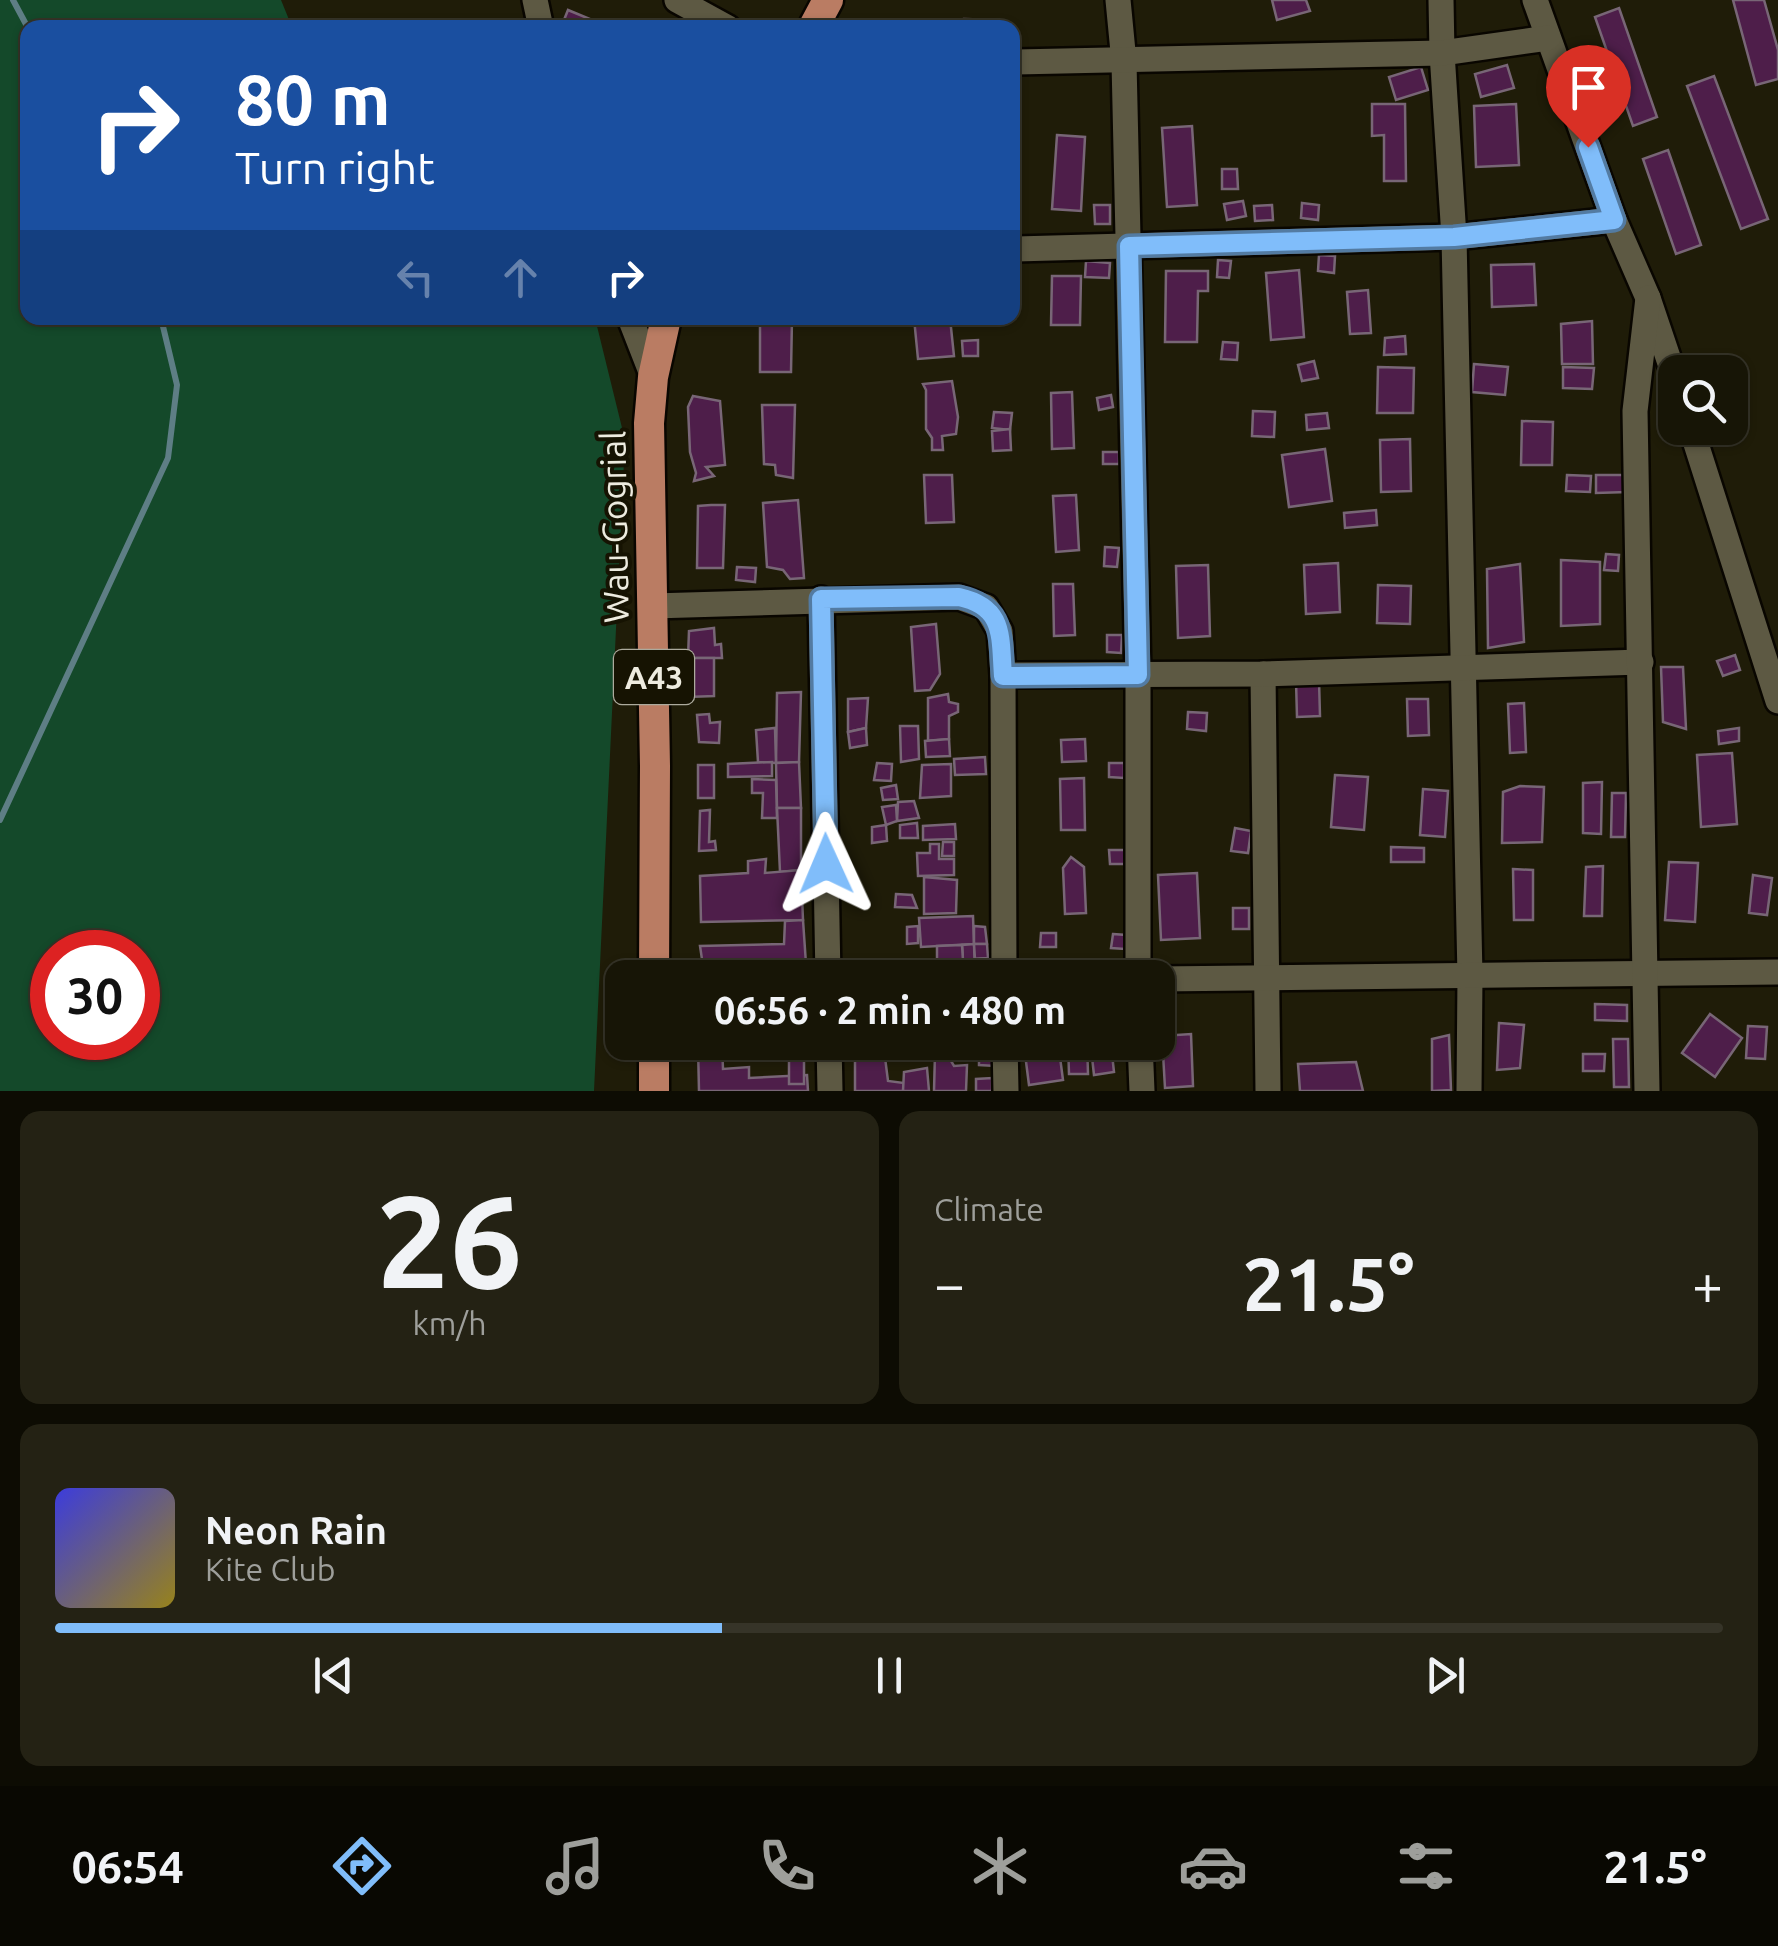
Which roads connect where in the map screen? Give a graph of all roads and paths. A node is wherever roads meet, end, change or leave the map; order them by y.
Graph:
1 (677, 0) edge
2 (1118, 0) edge
3 (1441, 0) edge
4 (1535, 0) edge
5 (713, 20) edge
6 (1548, 38) junction
7 (1442, 53) junction
8 (1020, 62) edge
9 (1124, 62) junction
10 (1614, 220) junction
11 (1454, 237) junction
12 (1129, 246) junction
13 (1020, 249) edge
14 (1648, 298) junction
15 (633, 325) edge
16 (664, 325) edge
17 (1667, 355) edge
18 (652, 377) junction
19 (1697, 445) edge
20 (821, 599) junction
21 (653, 606) junction
22 (1641, 662) junction
23 (1464, 669) junction
24 (1263, 674) junction
25 (1138, 675) junction
26 (1003, 676) junction
27 (1778, 701) edge
28 (654, 960) edge
29 (828, 960) edge
30 (1004, 960) edge
31 (1138, 960) edge
32 (1778, 972) edge
33 (1647, 975) junction
34 (1470, 976) junction
35 (1266, 977) junction
36 (1175, 979) edge
37 (654, 1060) edge
38 (829, 1060) edge
39 (1005, 1060) edge
40 (1141, 1060) edge
41 (654, 1091) edge
42 (830, 1091) edge
43 (1006, 1091) edge
44 (1142, 1091) edge
45 (1268, 1091) edge
46 (1469, 1091) edge
47 (1647, 1091) edge

1 - 5 street
2 - 9 street
3 - 7 street
4 - 6 street
6 - 7 street
6 - 10 street
7 - 9 street
7 - 11 street
8 - 9 street
9 - 12 street
10 - 11 street
10 - 14 street
11 - 12 street
11 - 23 street
12 - 13 street
12 - 25 street
14 - 17 street
14 - 22 street
15 - 18 street
16 - 18 main road, Wau-Gogrial / A43
18 - 21 main road, Wau-Gogrial / A43
19 - 27 street
20 - 21 street
20 - 26 street
20 - 29 street
21 - 28 main road, Wau-Gogrial / A43
22 - 23 street
22 - 33 street
23 - 24 street
23 - 34 street
24 - 25 street
24 - 35 street
25 - 26 street
25 - 31 street
26 - 30 street
32 - 33 street
33 - 34 street
33 - 47 street
34 - 35 street
34 - 46 street
35 - 36 street
35 - 45 street
37 - 41 main road
38 - 42 street
39 - 43 street
40 - 44 street

